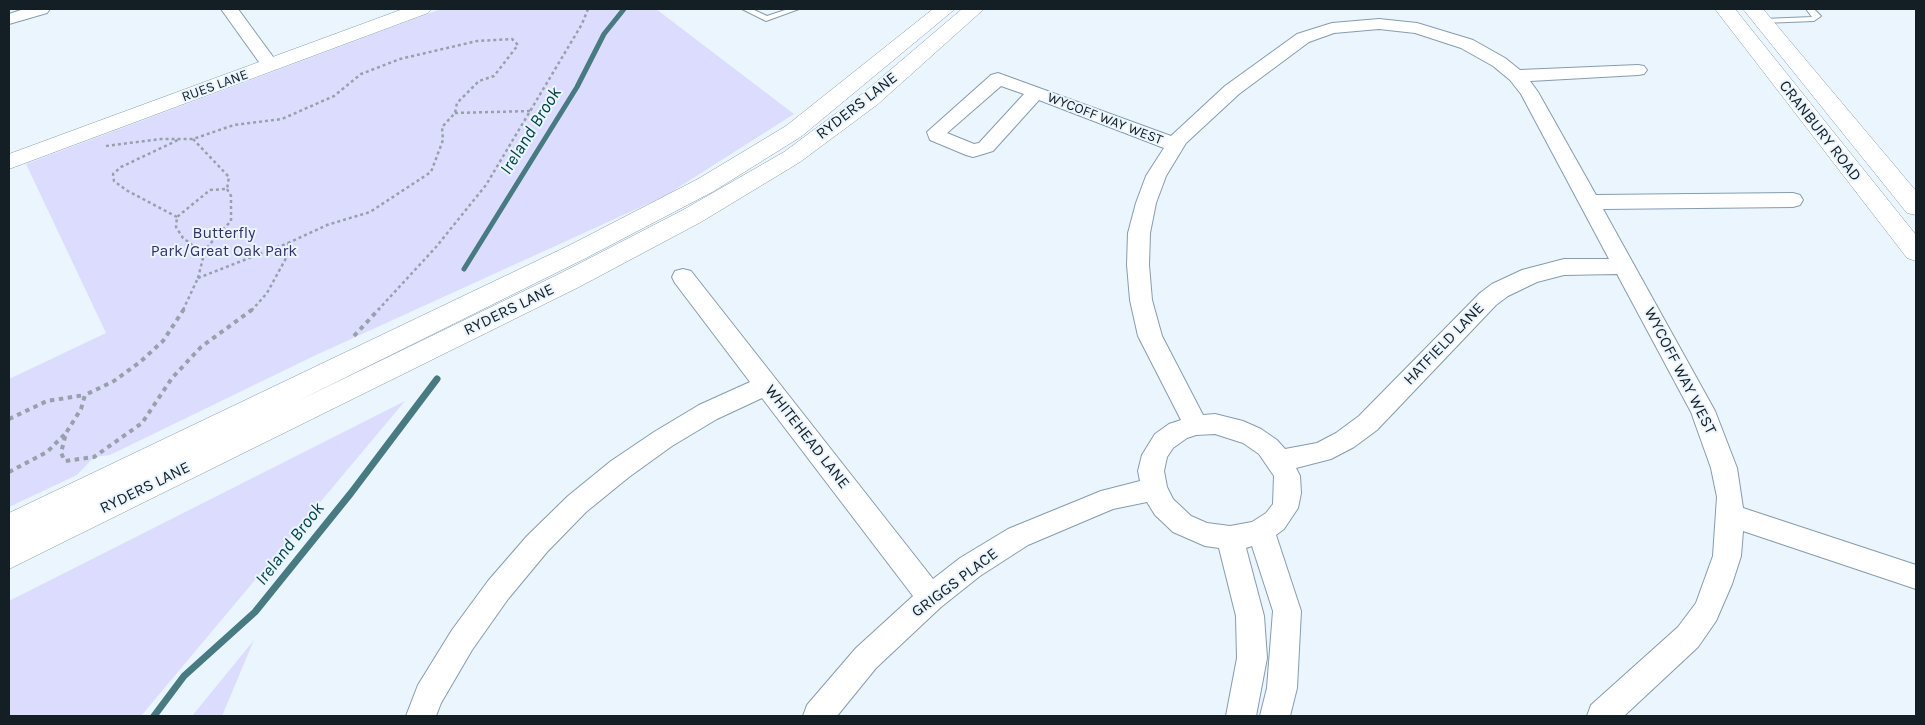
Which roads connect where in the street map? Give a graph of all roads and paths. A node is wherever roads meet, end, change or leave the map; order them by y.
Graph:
1 (41, 9) edge
2 (229, 9) edge
3 (421, 9) edge
4 (588, 9) edge
5 (746, 9) edge
6 (795, 9) edge
7 (945, 9) edge
8 (974, 9) edge
9 (1725, 9) edge
10 (1810, 9) edge
11 (1758, 15) edge
12 (1401, 17) edge
13 (9, 18) edge
14 (270, 65) junction
15 (1638, 70) dead end
16 (1516, 76) junction
17 (1036, 92) junction
18 (531, 111) junction
19 (455, 113) junction
20 (181, 139) junction
21 (192, 139) junction
22 (1175, 145) junction
23 (105, 146) dead end
24 (9, 162) edge
25 (227, 189) junction
26 (1793, 200) dead end
27 (1589, 202) junction
28 (1916, 207) edge
29 (177, 217) junction
30 (288, 243) junction
31 (1916, 252) edge
32 (204, 254) junction
33 (1625, 266) junction
34 (683, 277) dead end
35 (198, 278) junction
36 (353, 336) dead end
37 (767, 385) junction
38 (85, 395) junction
39 (9, 419) edge
40 (1196, 425) junction
41 (66, 432) junction
42 (1280, 461) junction
43 (9, 472) edge
44 (1154, 488) junction
45 (1730, 515) junction
46 (9, 528) edge
47 (1261, 531) junction
48 (1230, 538) junction
49 (9, 555) edge
50 (1916, 577) edge
51 (931, 598) junction
52 (421, 716) edge
53 (818, 716) edge
54 (1241, 716) edge
55 (1275, 716) edge
56 (1602, 716) edge

1 - 13 street
2 - 14 street
3 - 14 main road, RUES LANE
4 - 18 path
5 - 6 lane
7 - 46 main road, RYDERS LANE
8 - 49 main road, RYDERS LANE
9 - 31 main road, CRANBURY ROAD
10 - 11 lane
11 - 28 main road, CRANBURY ROAD
12 - 16 street, WYCOFF WAY WEST
12 - 22 street, WYCOFF WAY WEST
14 - 24 main road, RUES LANE
15 - 16 street
16 - 27 street, WYCOFF WAY WEST
17 - 17 street, WYCOFF WAY WEST
17 - 22 street, WYCOFF WAY WEST
18 - 19 path
18 - 36 path
19 - 21 path
19 - 30 path
20 - 21 path
20 - 23 path
20 - 29 path
21 - 25 path
22 - 40 street
25 - 29 path
25 - 32 path
26 - 27 street
27 - 33 street, WYCOFF WAY WEST
29 - 32 path
30 - 35 path
30 - 41 path
32 - 35 path
33 - 42 street, HATFIELD LANE
33 - 45 street, WYCOFF WAY WEST
34 - 37 street, WHITEHEAD LANE
35 - 38 path
37 - 51 street, WHITEHEAD LANE
37 - 52 street
38 - 39 path
38 - 41 path
40 - 42 street
40 - 44 street
41 - 43 path
42 - 47 street
44 - 48 street
44 - 51 street, GRIGGS PLACE
45 - 50 street
45 - 56 street, WYCOFF WAY WEST
47 - 48 street
47 - 55 street
48 - 54 street
51 - 53 street, GRIGGS PLACE

